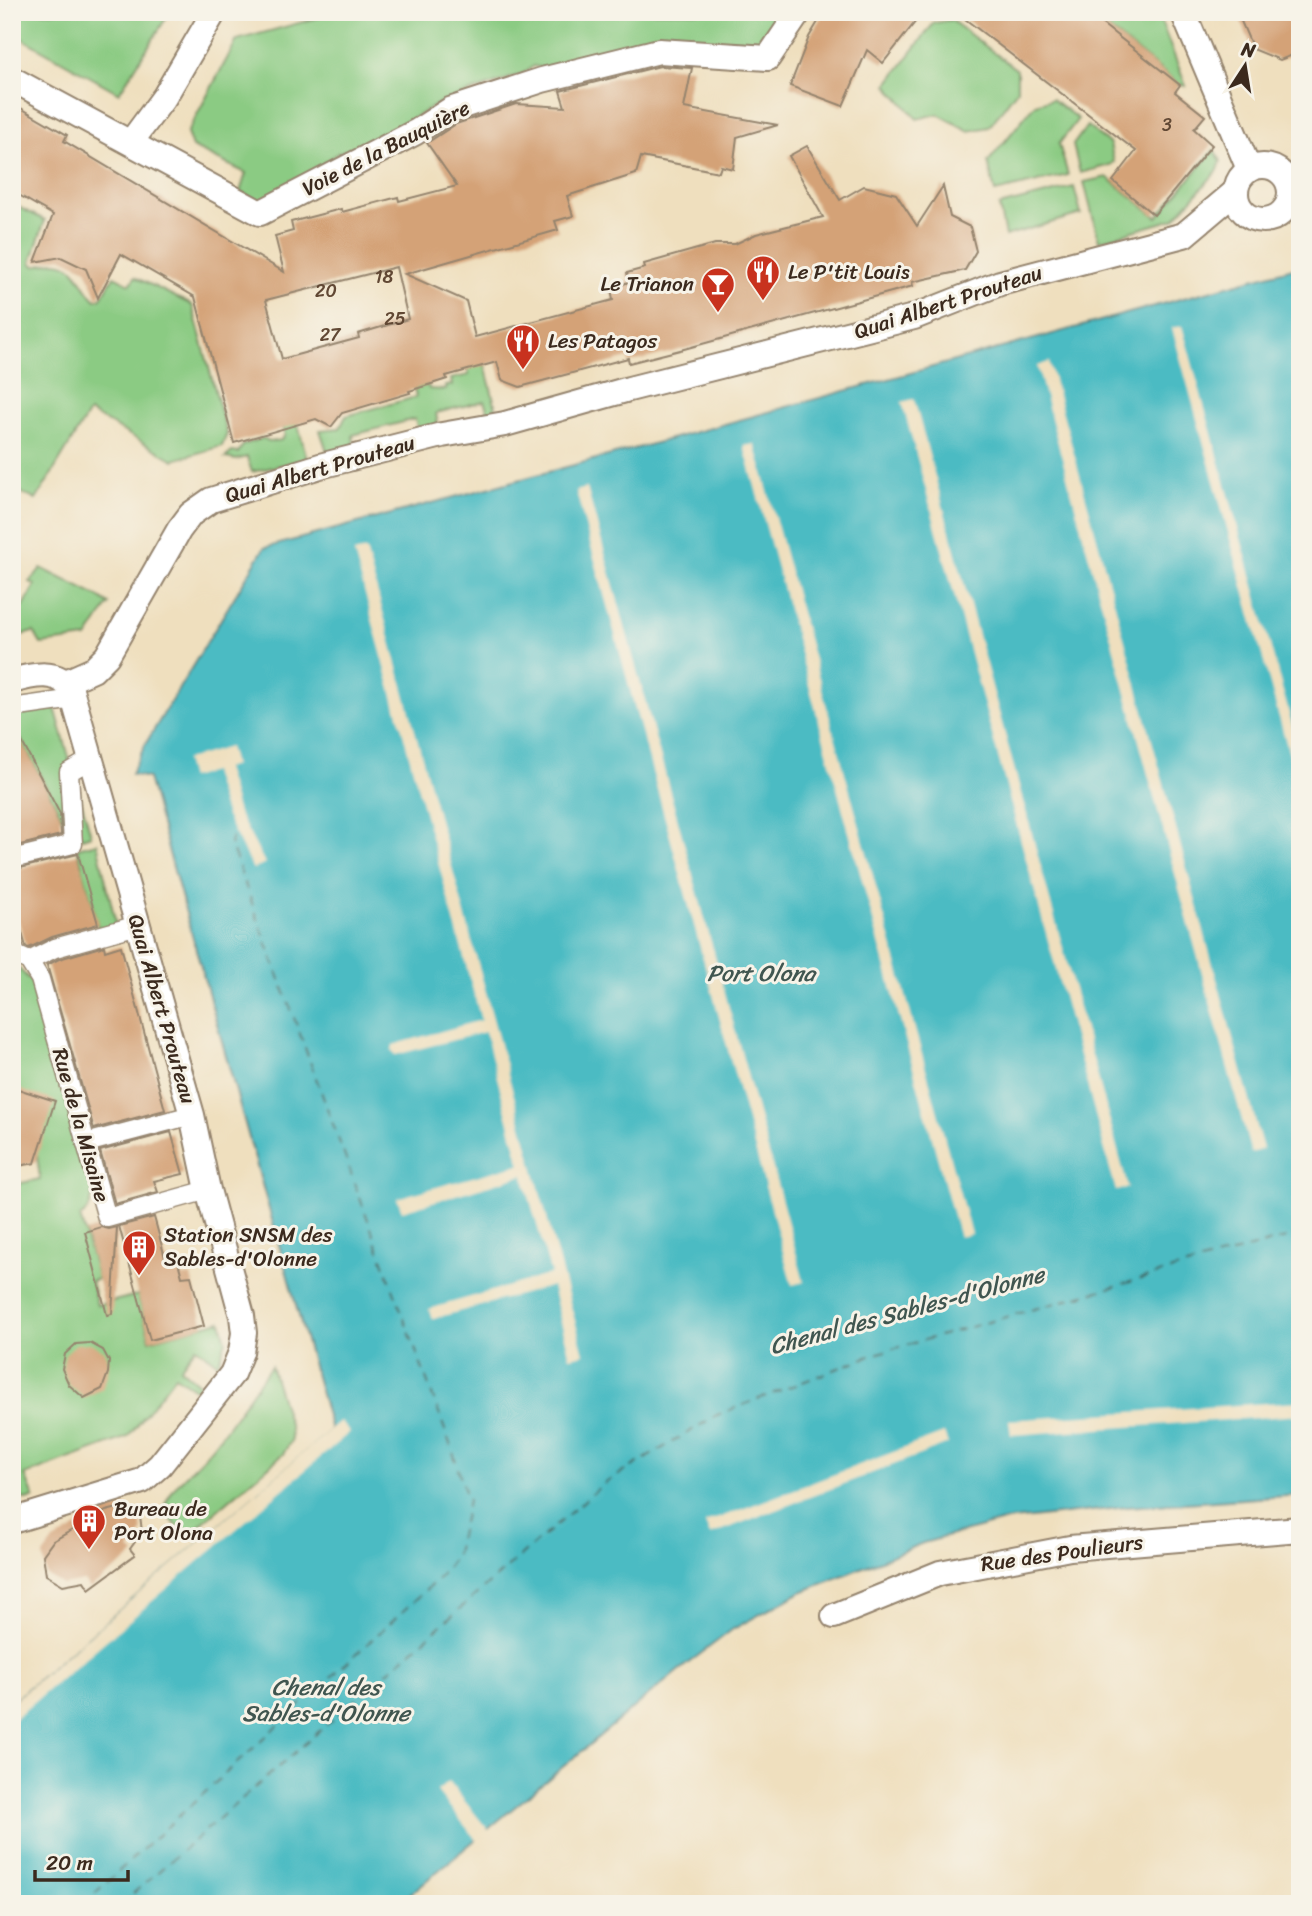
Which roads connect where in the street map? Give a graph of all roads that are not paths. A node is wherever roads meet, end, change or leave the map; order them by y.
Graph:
1 (215, 12) edge
2 (799, 12) edge
3 (1183, 12) edge
4 (12, 79) edge
5 (131, 142) junction
6 (1249, 169) junction
7 (1235, 192) junction
8 (1294, 200) edge
9 (12, 681) edge
10 (70, 690) junction
11 (12, 708) edge
12 (91, 759) junction
13 (12, 859) edge
14 (138, 925) junction
15 (12, 943) edge
16 (29, 961) junction
17 (192, 1115) junction
18 (86, 1143) junction
19 (208, 1190) junction
20 (12, 1521) edge
21 (1300, 1529) edge
22 (834, 1616) dead end

1 - 5 street
2 - 5 street, Voie de la Bauquière
3 - 6 street
4 - 5 street, Voie de la Bauquière
6 - 7 street
6 - 8 street
7 - 8 street
7 - 10 street, Quai Albert Prouteau
9 - 10 street
10 - 11 street
10 - 12 street, Quai Albert Prouteau
12 - 13 street
12 - 14 street, Quai Albert Prouteau
14 - 16 street
14 - 17 street, Quai Albert Prouteau
15 - 16 street, Rue de la Misaine
16 - 18 street, Rue de la Misaine
17 - 18 street
17 - 19 street, Quai Albert Prouteau
18 - 19 street, Rue de la Misaine
19 - 20 street, Quai Albert Prouteau
21 - 22 street, Rue des Poulieurs

